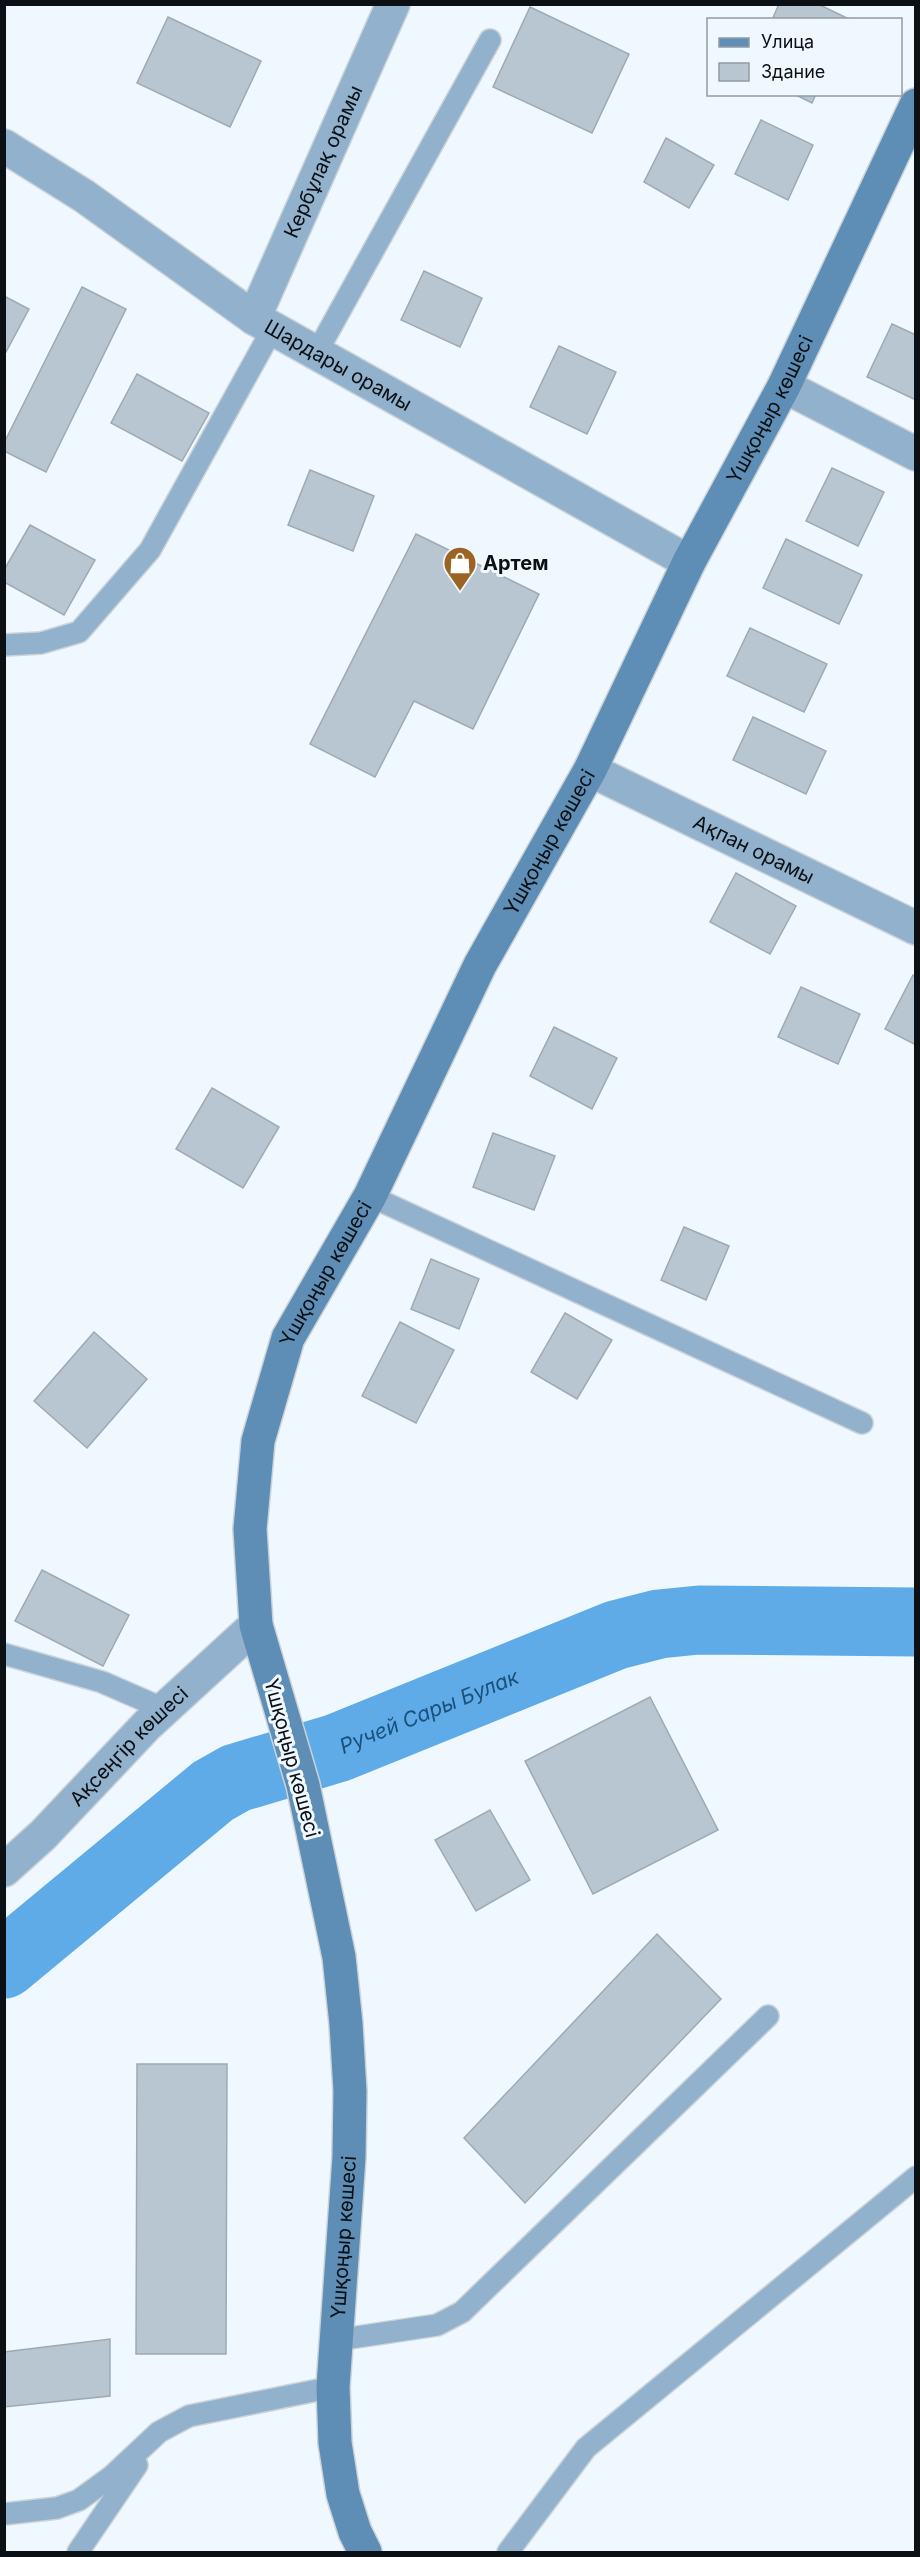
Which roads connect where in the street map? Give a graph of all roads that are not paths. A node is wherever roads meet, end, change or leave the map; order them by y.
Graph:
1 (393, 4) edge
2 (490, 40) dead end
3 (915, 105) edge
4 (4, 146) edge
5 (264, 323) junction
6 (317, 352) junction
7 (784, 386) junction
8 (915, 454) edge
9 (689, 562) junction
10 (4, 645) edge
11 (590, 770) junction
12 (915, 928) edge
13 (370, 1196) junction
14 (862, 1423) dead end
15 (256, 1625) junction
16 (4, 1654) edge
17 (164, 1709) junction
18 (4, 1870) edge
19 (768, 2016) dead end
20 (915, 2177) edge
21 (337, 2340) junction
22 (333, 2387) junction
23 (159, 2432) junction
24 (4, 2514) edge
25 (78, 2553) edge
26 (365, 2553) edge
27 (508, 2553) edge

1 - 5 street, Кербұлақ орамы
2 - 6 lane
3 - 7 main road, Үшқоңыр көшесі
4 - 5 street, Шардары орамы
5 - 6 street, Шардары орамы
5 - 10 lane
6 - 9 street, Шардары орамы
7 - 8 street
7 - 9 main road, Үшқоңыр көшесі
9 - 11 main road, Үшқоңыр көшесі
11 - 12 street, Ақпан орамы
11 - 13 main road, Үшқоңыр көшесі
13 - 14 lane
13 - 15 main road, Үшқоңыр көшесі
15 - 17 street, Ақсеңгір көшесі
15 - 21 main road, Үшқоңыр көшесі
16 - 17 lane
17 - 18 street, Ақсеңгір көшесі
19 - 21 lane
20 - 27 lane
21 - 22 main road, Үшқоңыр көшесі
22 - 23 lane
22 - 26 main road, Үшқоңыр көшесі
23 - 24 lane
23 - 25 lane

